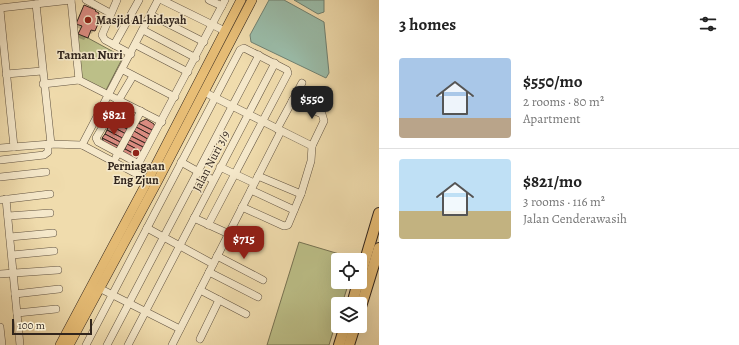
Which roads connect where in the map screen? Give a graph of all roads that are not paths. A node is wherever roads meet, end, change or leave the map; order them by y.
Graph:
1 (71, 0) edge
2 (86, 0) edge
3 (117, 0) edge
4 (138, 0) edge
5 (158, 0) edge
6 (162, 0) edge
7 (209, 0) edge
8 (241, 0) edge
9 (252, 0) edge
10 (223, 3) edge
11 (36, 4) junction
12 (0, 9) edge
13 (110, 13) junction
14 (151, 15) junction
15 (212, 25) junction
16 (143, 30) junction
17 (225, 31) junction
18 (2, 42) edge
19 (204, 42) junction
20 (114, 45) junction
21 (136, 45) junction
22 (131, 54) junction
23 (259, 55) junction
24 (196, 58) junction
25 (275, 63) junction
26 (123, 70) junction
27 (42, 71) junction
28 (188, 72) junction
29 (6, 74) junction
30 (132, 76) junction
31 (79, 80) junction
32 (302, 83) dead end
33 (4, 84) edge
34 (43, 84) junction
35 (204, 92) junction
36 (109, 95) junction
37 (175, 97) junction
38 (215, 98) junction
39 (118, 100) junction
40 (292, 101) junction
41 (232, 106) junction
42 (141, 111) junction
43 (248, 114) junction
44 (162, 122) junction
45 (262, 122) junction
46 (90, 130) junction
47 (279, 130) junction
48 (98, 134) junction
49 (49, 144) junction
50 (82, 145) junction
51 (312, 146) junction
52 (14, 147) junction
53 (0, 148) edge
54 (119, 153) junction
55 (0, 160) edge
56 (114, 161) junction
57 (181, 162) junction
58 (139, 164) junction
59 (220, 167) junction
60 (198, 171) junction
61 (46, 172) dead end
62 (134, 172) junction
63 (235, 174) junction
64 (258, 176) junction
65 (0, 177) edge
66 (148, 180) junction
67 (214, 180) junction
68 (252, 187) junction
69 (50, 194) dead end
70 (301, 194) junction
71 (3, 199) edge
72 (242, 207) junction
73 (294, 210) junction
74 (50, 213) dead end
75 (379, 213) edge
76 (8, 216) junction
77 (194, 218) junction
78 (208, 225) junction
79 (147, 228) junction
80 (53, 233) dead end
81 (229, 234) junction
82 (10, 237) junction
83 (163, 238) junction
84 (375, 244) edge
85 (179, 246) junction
86 (54, 251) dead end
87 (12, 255) junction
88 (217, 256) junction
89 (367, 261) edge
90 (213, 264) junction
91 (58, 270) dead end
92 (209, 272) junction
93 (13, 273) junction
94 (0, 274) edge
95 (263, 280) dead end
96 (99, 288) junction
97 (59, 289) dead end
98 (200, 290) junction
99 (15, 294) junction
100 (112, 295) junction
101 (258, 297) dead end
102 (363, 297) edge
103 (219, 300) junction
104 (129, 304) junction
105 (56, 309) dead end
106 (145, 312) junction
107 (17, 313) junction
108 (246, 314) dead end
109 (0, 327) edge
110 (180, 329) junction
111 (343, 333) edge
112 (353, 333) edge
113 (200, 339) dead end
114 (2, 345) edge
115 (20, 345) edge
116 (60, 345) edge
117 (69, 345) edge
118 (86, 345) edge
119 (107, 345) edge
120 (128, 345) edge
121 (172, 345) edge
122 (339, 345) edge
123 (349, 345) edge

1 - 11 street
1 - 31 street
2 - 13 street
3 - 13 street
4 - 20 street
5 - 14 street
6 - 15 street
7 - 10 street
8 - 17 main road
9 - 35 main road
10 - 15 street
11 - 12 street
11 - 27 street
12 - 18 street
13 - 20 street
14 - 16 street
14 - 19 street
15 - 17 street
15 - 19 street
16 - 21 street
16 - 24 street
17 - 66 main road
18 - 29 street
19 - 24 street
20 - 22 street
21 - 22 street
21 - 28 street
22 - 26 street
23 - 25 street
23 - 38 street
23 - 41 street
24 - 28 street
25 - 43 street, Jalan Nuri 3/9
25 - 45 street
26 - 30 street
26 - 36 street
27 - 29 street
27 - 34 street
28 - 37 street
29 - 33 street
30 - 37 street
30 - 39 street
31 - 34 street
31 - 36 street
32 - 40 street
33 - 52 street
34 - 49 street
35 - 38 street
35 - 96 main road
36 - 39 street
36 - 46 street
37 - 44 street
38 - 41 street
38 - 57 street
39 - 42 street
39 - 48 street
40 - 47 street
40 - 51 street
41 - 43 street
41 - 60 street
42 - 44 street
42 - 54 street
43 - 45 street
43 - 59 street, Jalan Nuri 3/9
44 - 58 street
45 - 47 street
45 - 63 street
46 - 48 street
46 - 50 street
47 - 51 street
47 - 64 street
48 - 54 street
49 - 50 street
49 - 52 street
49 - 55 street
50 - 56 street
51 - 70 street
52 - 53 street
54 - 56 street
54 - 58 street
56 - 62 street
57 - 60 street
57 - 79 street
58 - 62 street
59 - 63 street
59 - 67 street, Jalan Nuri 3/9
60 - 67 street
60 - 83 street
61 - 65 street
62 - 66 street
63 - 68 street
63 - 78 street
64 - 68 street
64 - 70 street
66 - 116 main road
67 - 77 street, Jalan Nuri 3/9
68 - 72 street
68 - 73 street
69 - 71 street
70 - 73 street
71 - 76 street
72 - 73 street
72 - 81 street
74 - 76 street
75 - 84 highway
76 - 82 street
77 - 78 street
77 - 85 street, Jalan Nuri 3/9
78 - 81 street
79 - 83 street
79 - 100 street
80 - 82 street
81 - 88 street
82 - 87 street
83 - 85 street
83 - 104 street
84 - 89 highway
84 - 102 highway
85 - 90 street
85 - 106 street, Jalan Nuri 3/9
86 - 87 street
87 - 93 street
88 - 90 street
88 - 95 street
90 - 92 street
91 - 93 street
92 - 98 street
92 - 101 street
93 - 94 street
93 - 99 street
96 - 100 street
96 - 117 main road
97 - 99 street
98 - 103 street
98 - 110 street
99 - 107 street
100 - 104 street
100 - 118 street
103 - 108 street
103 - 113 street
104 - 106 street
104 - 119 street
105 - 107 street
106 - 110 street
106 - 120 street, Jalan Nuri 3/9
107 - 115 street
109 - 114 street
110 - 121 street
111 - 122 highway
112 - 123 highway

